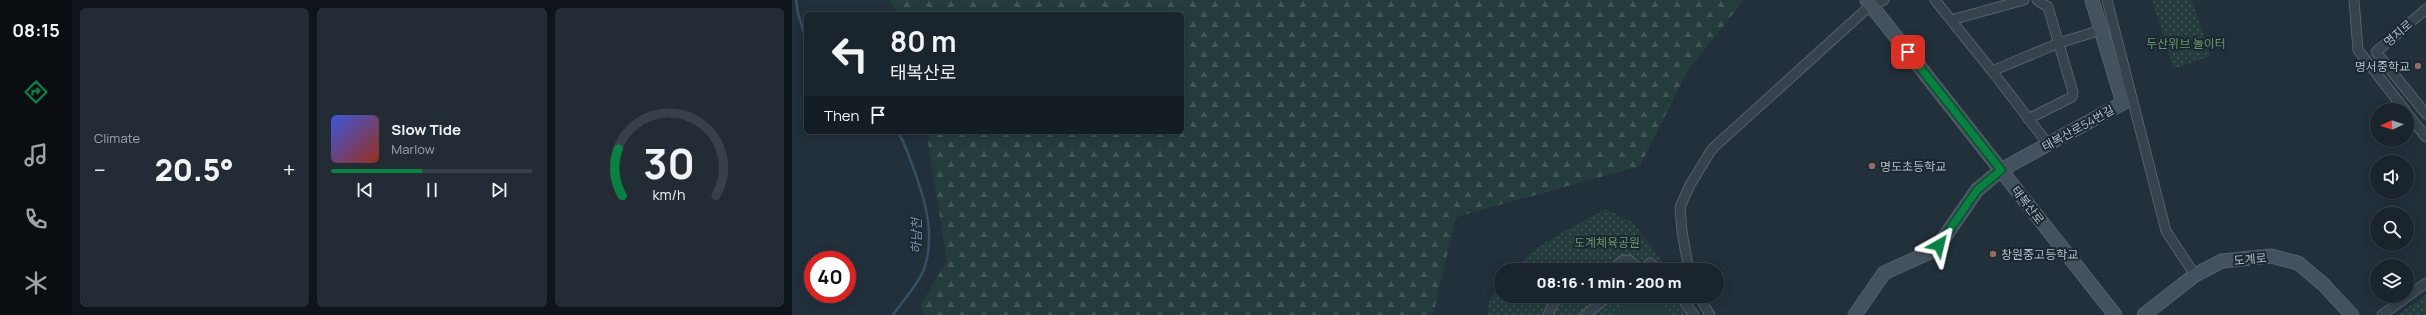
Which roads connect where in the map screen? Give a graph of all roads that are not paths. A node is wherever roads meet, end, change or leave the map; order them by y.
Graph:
1 (1884, 0) edge
2 (1935, 0) edge
3 (2024, 0) edge
4 (2037, 0) edge
5 (2092, 0) edge
6 (2106, 0) edge
7 (2354, 0) edge
8 (1869, 3) edge
9 (2426, 9) edge
10 (1951, 20) junction
11 (2101, 30) junction
12 (2059, 43) junction
13 (1992, 71) junction
14 (2400, 103) edge
15 (2426, 114) edge
16 (2028, 119) junction
17 (2414, 122) edge
18 (2426, 137) edge
19 (2048, 144) junction
20 (2001, 170) junction
21 (1620, 263) edge
22 (1633, 263) edge
23 (1688, 263) edge
24 (2195, 275) junction
25 (2426, 283) edge
26 (1554, 303) edge
27 (1600, 303) edge
28 (1685, 303) edge
29 (1703, 303) edge
30 (1548, 315) edge
31 (1585, 315) edge
32 (1694, 315) edge
33 (1710, 315) edge
34 (1855, 315) edge
35 (2115, 315) edge
36 (2144, 315) edge
37 (2352, 315) edge
38 (2382, 315) edge

1 - 8 street
2 - 10 street
3 - 10 street
4 - 12 street
5 - 11 street, 태복산로54번길
6 - 24 street
7 - 14 street
8 - 20 street, 태복산로
8 - 23 street
9 - 15 street, 명지로
10 - 13 street
11 - 12 street
11 - 19 street, 태복산로54번길
12 - 13 street
12 - 16 street
13 - 16 street
16 - 19 street
17 - 18 street
19 - 20 street, 태복산로54번길
20 - 34 street, 태복산로54번길
20 - 35 street, 태복산로
21 - 22 street
24 - 36 street, 도계로
24 - 37 street, 도계로
25 - 38 street
26 - 30 street
27 - 31 street
28 - 32 street
29 - 33 street

